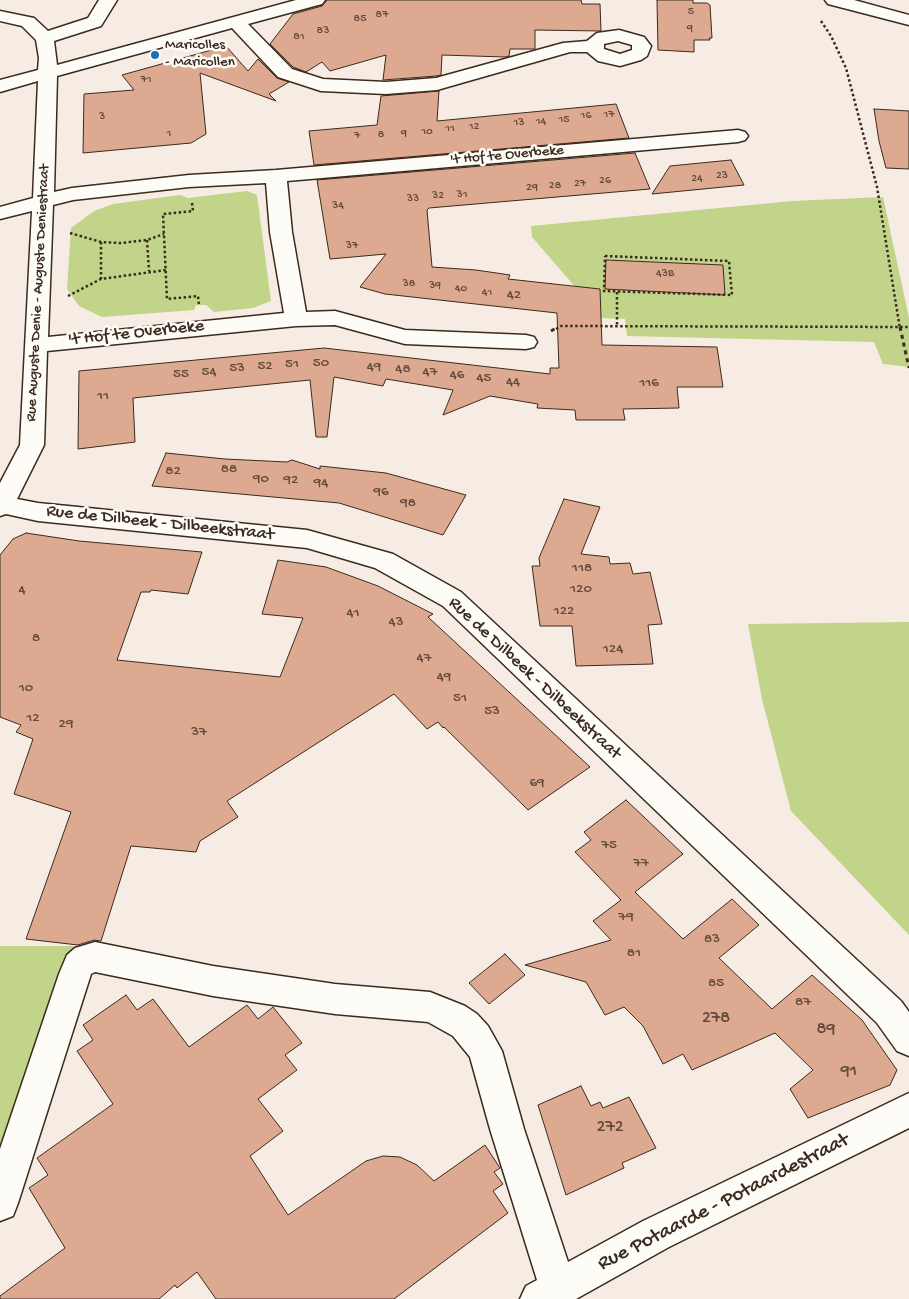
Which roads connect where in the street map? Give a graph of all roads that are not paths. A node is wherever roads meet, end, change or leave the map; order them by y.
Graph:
1 (108, 0) edge
2 (316, 0) edge
3 (834, 0) edge
4 (0, 16) edge
5 (909, 20) edge
6 (236, 22) junction
7 (45, 38) junction
8 (594, 46) dead end
9 (47, 74) junction
10 (0, 86) edge
11 (738, 136) dead end
12 (276, 176) junction
13 (42, 202) junction
14 (0, 213) edge
15 (296, 319) junction
16 (526, 342) road end
17 (36, 345) junction
18 (1, 505) edge
19 (909, 1040) edge
20 (909, 1110) edge
21 (0, 1203) edge
22 (549, 1294) edge

1 - 7 street
2 - 6 street
3 - 5 street
4 - 7 street
6 - 8 street
6 - 9 street
7 - 9 street, Rue Auguste Denie - Auguste Deniestraat
9 - 10 street
9 - 13 street, Rue Auguste Denie - Auguste Deniestraat
11 - 12 street, 't Hof te Overbeke
12 - 13 street, 't Hof te Overbeke
12 - 15 street
13 - 14 street, 't Hof te Overbeke
13 - 17 street, Rue Auguste Denie - Auguste Deniestraat
15 - 16 street, 't Hof te Overbeke
15 - 17 street, 't Hof te Overbeke
17 - 18 street, Rue Auguste Denie - Auguste Deniestraat
18 - 19 street, Rue de Dilbeek - Dilbeekstraat
20 - 22 street, Rue Potaarde - Potaardestraat
21 - 22 street

